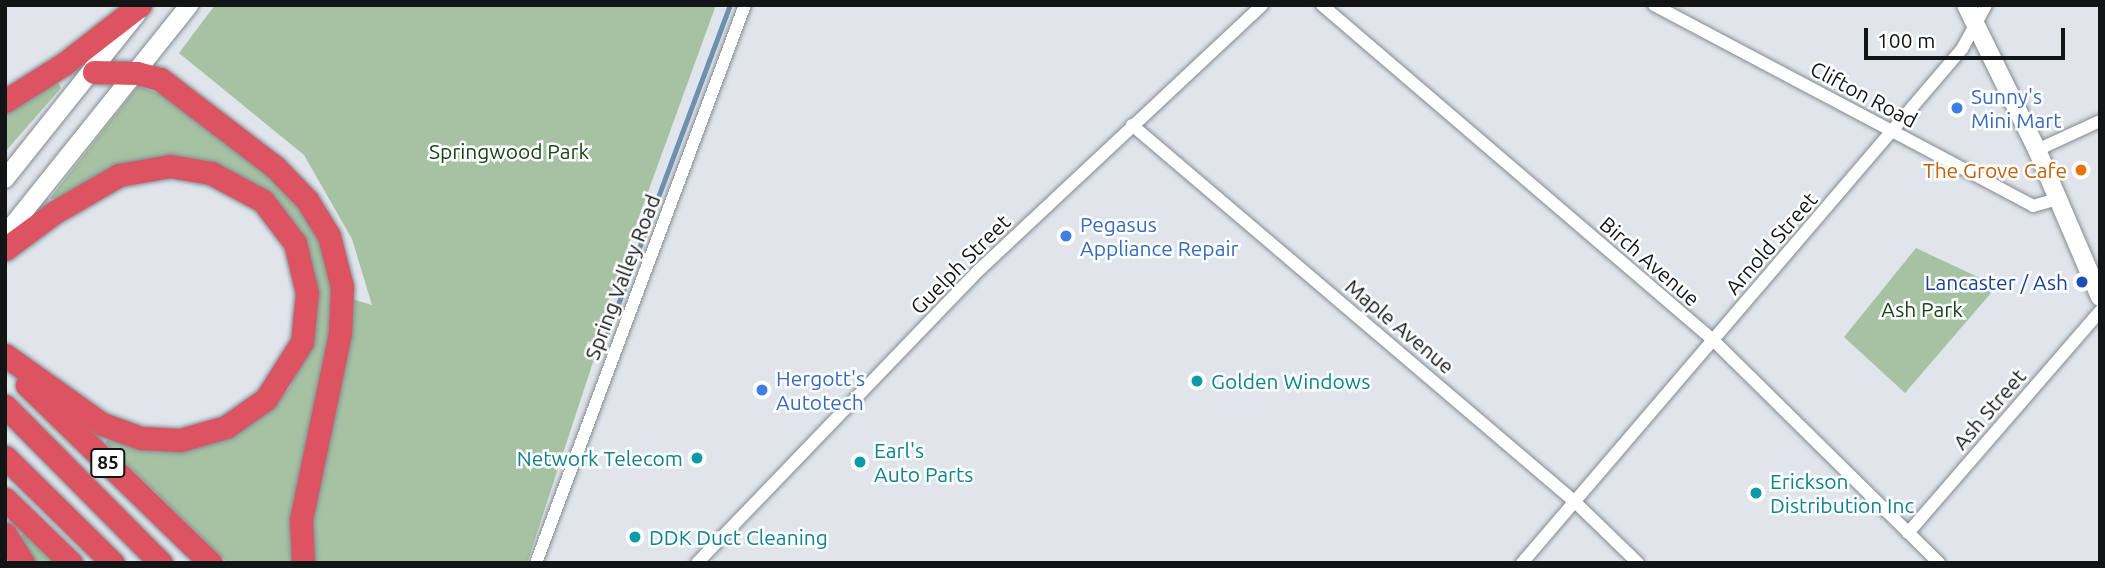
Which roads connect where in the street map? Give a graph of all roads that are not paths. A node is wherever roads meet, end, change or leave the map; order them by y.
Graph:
1 (142, 5) edge
2 (189, 5) edge
3 (745, 5) edge
4 (1262, 5) edge
5 (1322, 5) edge
6 (1654, 5) edge
7 (1966, 5) edge
8 (1986, 5) edge
9 (1975, 24) junction
10 (94, 72) junction
11 (137, 72) junction
12 (5, 101) edge
13 (2100, 121) edge
14 (1132, 125) junction
15 (1893, 132) junction
16 (2037, 150) junction
17 (5, 179) edge
18 (2057, 199) junction
19 (5, 234) edge
20 (5, 249) edge
21 (2100, 297) edge
22 (2100, 311) edge
23 (1712, 339) junction
24 (5, 355) edge
25 (5, 364) edge
26 (5, 406) edge
27 (5, 457) edge
28 (5, 499) edge
29 (1574, 501) junction
30 (1908, 533) junction
31 (5, 534) edge
32 (23, 563) edge
33 (71, 563) edge
34 (113, 563) edge
35 (161, 563) edge
36 (211, 563) edge
37 (303, 563) edge
38 (536, 563) edge
39 (697, 563) edge
40 (1522, 563) edge
41 (1637, 563) edge
42 (1938, 563) edge

1 - 10 main road
1 - 12 highway
2 - 11 main road
3 - 38 street, Spring Valley Road
4 - 14 street, Guelph Street
5 - 23 street, Birch Avenue
6 - 15 street, Clifton Road
7 - 9 main road
8 - 9 street, Arnold Street
9 - 15 street, Arnold Street
9 - 16 main road
10 - 11 highway
10 - 17 main road
11 - 19 main road
11 - 37 highway
13 - 16 street
14 - 29 street, Maple Avenue
14 - 39 street, Guelph Street
15 - 18 street, Clifton Road
15 - 23 street, Arnold Street
16 - 18 main road
18 - 21 main road
20 - 24 highway
22 - 30 street, Ash Street
23 - 29 street, Arnold Street
23 - 30 street, Birch Avenue
25 - 36 highway, 85
26 - 35 highway, 85
27 - 34 highway
28 - 33 highway
29 - 40 street, Arnold Street
29 - 41 street, Maple Avenue
30 - 42 street, Birch Avenue
31 - 32 highway

